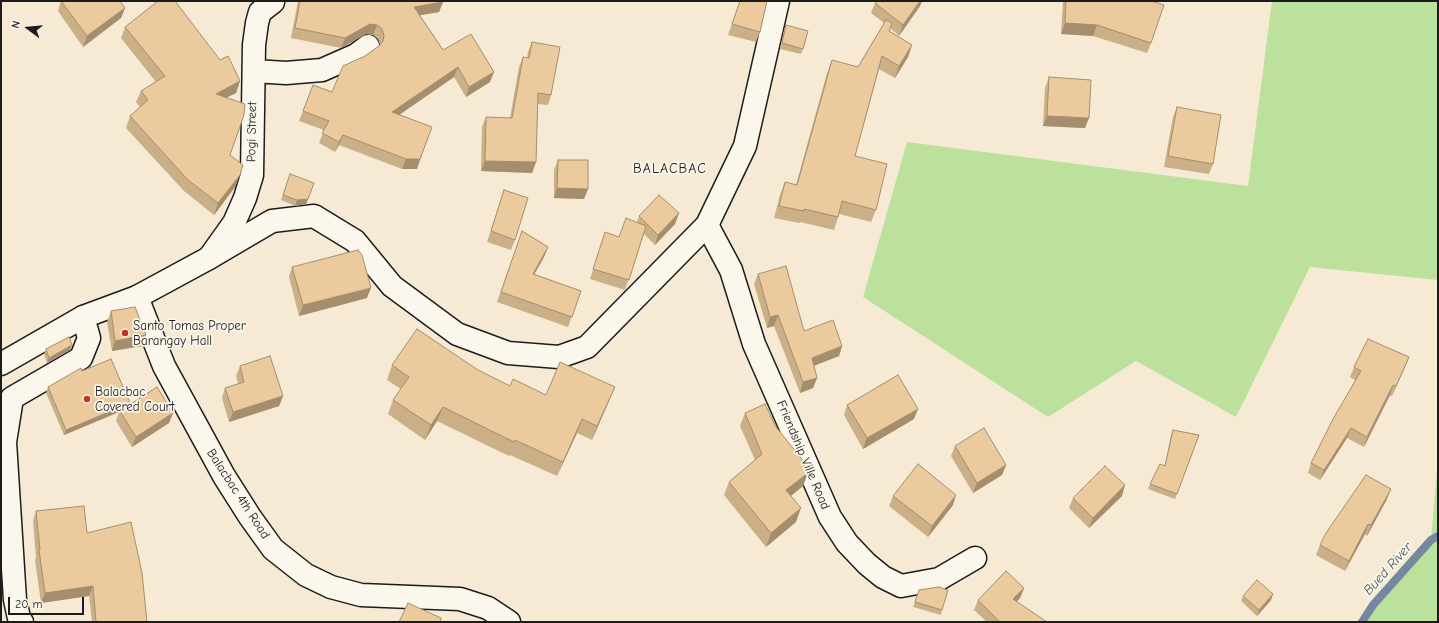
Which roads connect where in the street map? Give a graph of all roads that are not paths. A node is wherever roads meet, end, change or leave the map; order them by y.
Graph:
1 (778, 1) edge
2 (273, 2) edge
3 (368, 46) dead end
4 (254, 71) junction
5 (707, 225) junction
6 (209, 258) junction
7 (137, 297) junction
8 (83, 317) junction
9 (1, 364) edge
10 (975, 558) dead end
11 (22, 622) edge
12 (509, 622) edge

1 - 5 street
2 - 4 street, Pogi Street
3 - 4 street
4 - 6 street, Pogi Street
5 - 6 street
5 - 10 street, Friendship Ville Road
6 - 7 street
7 - 8 street
7 - 12 street, Balacbac 4th Road
8 - 9 street
8 - 11 street

